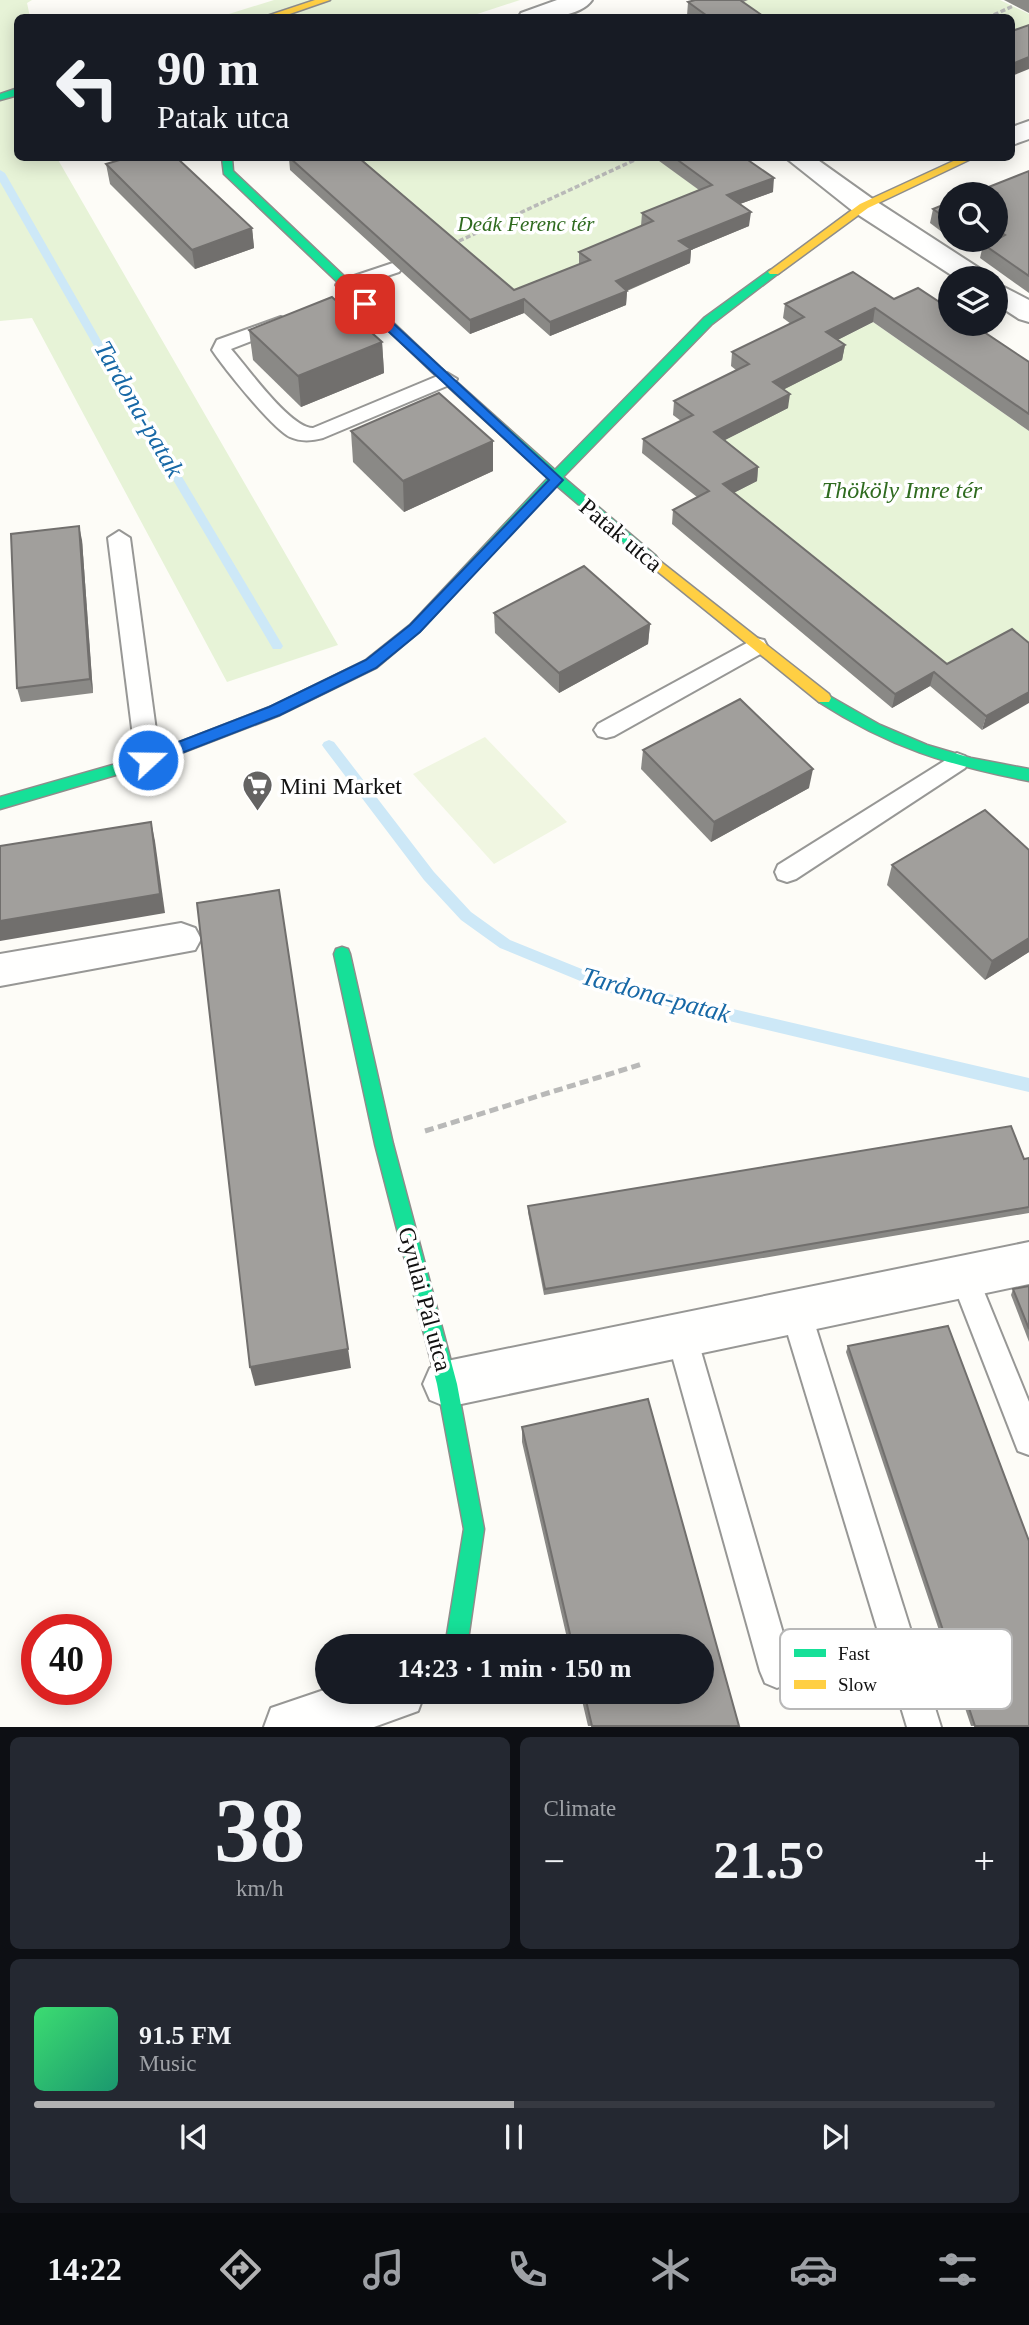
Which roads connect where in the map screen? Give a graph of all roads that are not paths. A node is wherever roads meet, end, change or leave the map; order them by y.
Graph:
1 (325, 0) edge
2 (578, 1) edge
3 (279, 14) edge
4 (541, 14) edge
5 (595, 14) edge
6 (803, 161) edge
7 (962, 161) edge
8 (227, 165) edge
9 (864, 206) junction
10 (956, 266) edge
11 (393, 268) edge
12 (345, 285) junction
13 (1008, 300) edge
14 (1029, 313) edge
15 (299, 316) edge
16 (447, 379) junction
17 (556, 480) junction
18 (119, 538) dead end
19 (756, 646) junction
20 (606, 730) dead end
21 (148, 760) junction
22 (957, 762) junction
23 (1029, 775) edge
24 (0, 803) edge
25 (787, 872) dead end
26 (181, 939) dead end
27 (342, 954) dead end
28 (0, 970) edge
29 (1029, 1263) edge
30 (964, 1276) junction
31 (796, 1312) junction
32 (681, 1334) junction
33 (447, 1384) junction
34 (1029, 1440) edge
35 (894, 1629) edge
36 (458, 1634) edge
37 (777, 1671) dead end
38 (362, 1704) edge
39 (918, 1709) edge
40 (290, 1727) edge
41 (924, 1727) edge

1 - 3 street
2 - 4 street
2 - 5 street
6 - 9 street
7 - 9 street
8 - 12 street, Patak utca
9 - 10 street
9 - 17 street
11 - 12 lane
12 - 16 street, Patak utca
13 - 14 street
15 - 16 lane
16 - 17 street, Patak utca
17 - 19 street, Patak utca
17 - 21 street
18 - 21 lane
19 - 20 lane
19 - 22 street, Patak utca
21 - 24 street
22 - 23 street, Patak utca
22 - 25 lane
26 - 28 street
27 - 33 street, Gyulai Pál utca
29 - 30 street
30 - 31 street
30 - 34 lane
31 - 32 street
31 - 35 lane
32 - 33 street
32 - 37 lane
33 - 36 street, Gyulai Pál utca
38 - 40 street
39 - 41 lane

